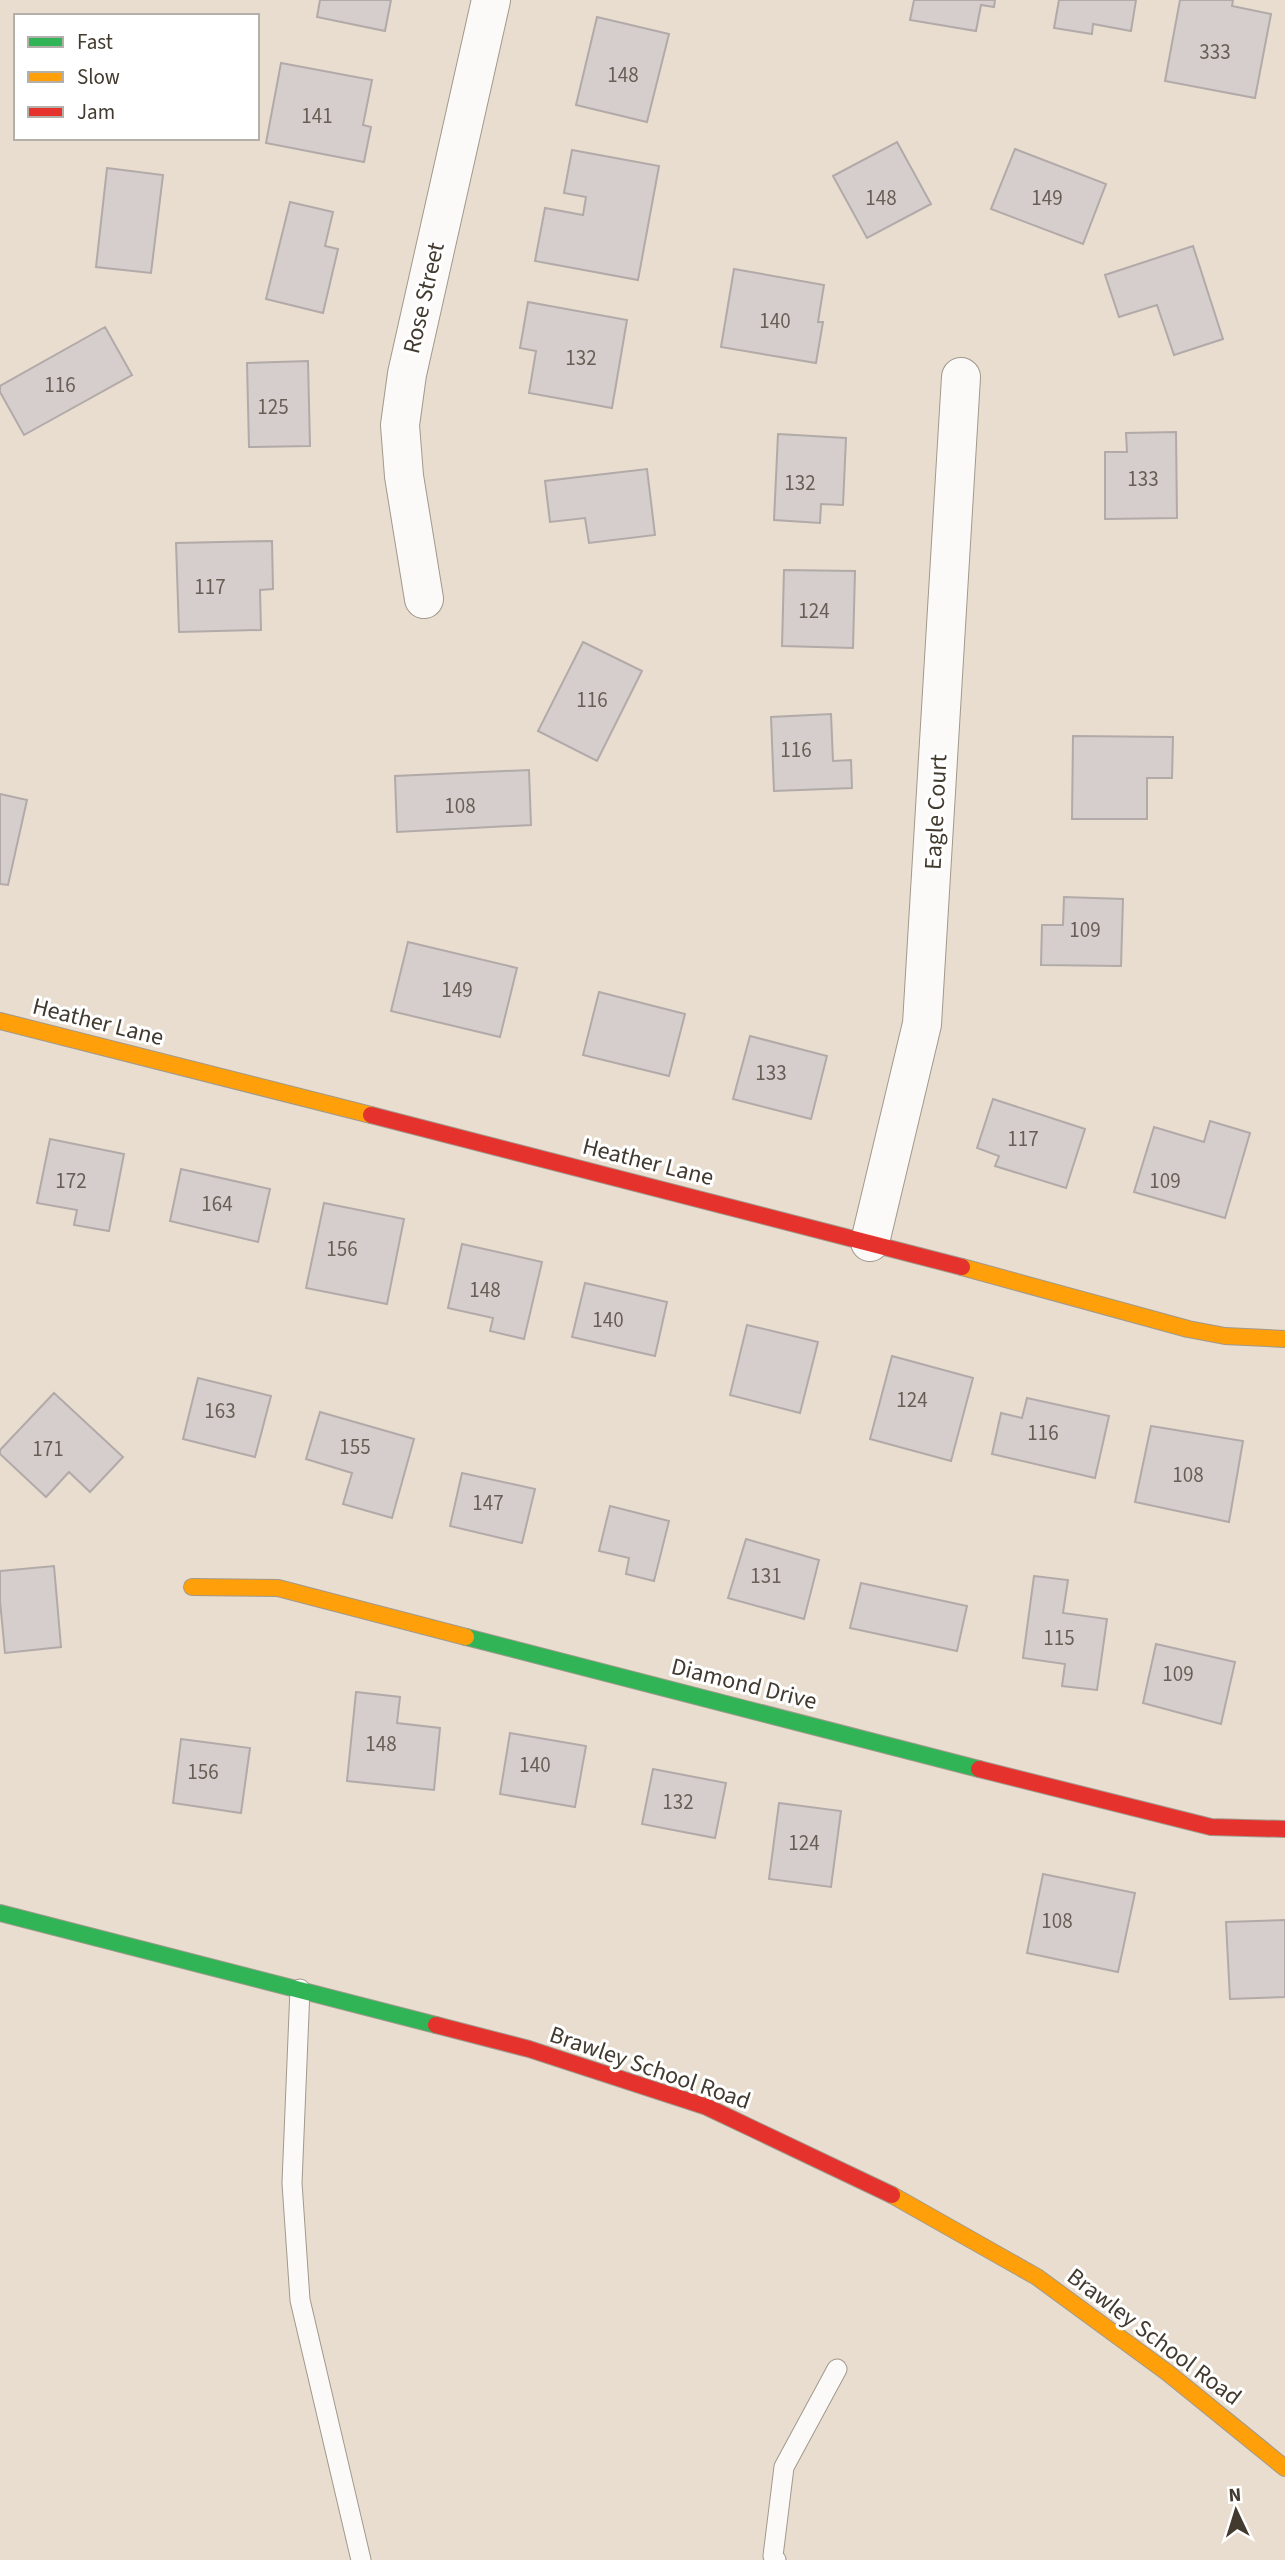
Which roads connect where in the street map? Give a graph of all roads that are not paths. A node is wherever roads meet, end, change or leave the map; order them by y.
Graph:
1 (491, 0) edge
2 (961, 377) dead end
3 (424, 600) dead end
4 (0, 1021) edge
5 (870, 1242) junction
6 (1285, 1339) edge
7 (192, 1587) dead end
8 (1285, 1829) edge
9 (0, 1913) edge
10 (300, 1989) junction
11 (837, 2369) dead end
12 (1285, 2468) edge
13 (361, 2560) edge
14 (776, 2560) edge

1 - 3 street, Rose Street
2 - 5 street, Eagle Court
4 - 5 street, Heather Lane
5 - 6 street, Heather Lane
7 - 8 street, Diamond Drive
9 - 10 street, Brawley School Road
10 - 12 street, Brawley School Road
10 - 13 lane
11 - 14 lane

